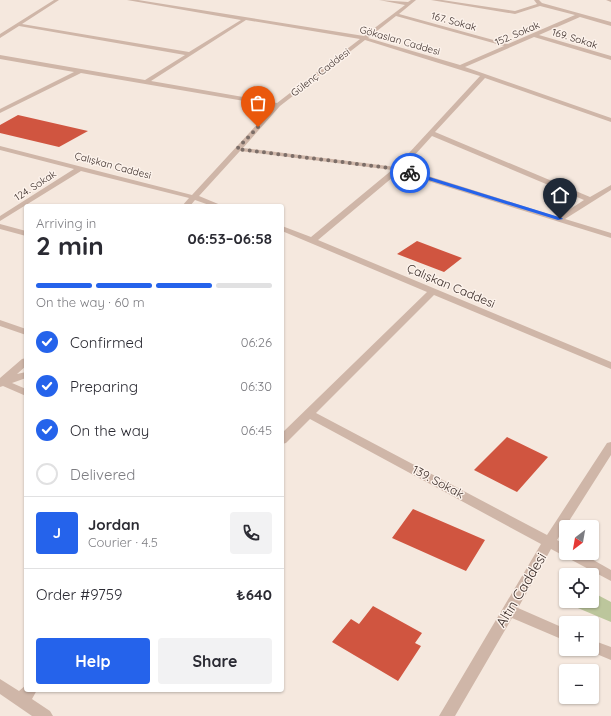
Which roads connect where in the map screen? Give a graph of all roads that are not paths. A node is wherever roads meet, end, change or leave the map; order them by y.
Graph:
1 (57, 0) edge
2 (129, 0) edge
3 (172, 0) edge
4 (381, 0) edge
5 (433, 0) edge
6 (608, 0) edge
7 (611, 1) edge
8 (411, 2) edge
9 (538, 2) edge
10 (166, 6) junction
11 (395, 14) junction
12 (580, 15) junction
13 (245, 19) junction
14 (611, 24) edge
15 (19, 25) junction
16 (534, 35) junction
17 (0, 36) edge
18 (364, 38) junction
19 (509, 46) junction
20 (192, 54) junction
21 (0, 57) edge
22 (8, 58) junction
23 (611, 58) edge
24 (0, 61) edge
25 (460, 67) junction
26 (80, 71) junction
27 (484, 75) junction
28 (146, 82) junction
29 (278, 105) junction
30 (0, 111) edge
31 (611, 120) edge
32 (432, 133) junction
33 (0, 148) edge
34 (237, 149) junction
35 (80, 168) junction
36 (398, 169) junction
37 (611, 187) edge
38 (193, 197) junction
39 (590, 200) junction
40 (188, 204) edge
41 (213, 204) edge
42 (0, 219) edge
43 (560, 219) junction
44 (0, 226) edge
45 (284, 229) edge
46 (24, 233) edge
47 (611, 236) edge
48 (312, 241) junction
49 (432, 292) junction
50 (0, 323) edge
51 (24, 331) edge
52 (24, 363) edge
53 (611, 366) edge
54 (24, 376) edge
55 (1, 383) edge
56 (24, 392) edge
57 (309, 414) junction
58 (284, 438) edge
59 (611, 446) edge
60 (549, 542) junction
61 (559, 547) edge
62 (582, 560) edge
63 (611, 576) edge
64 (508, 610) junction
65 (559, 632) edge
66 (599, 649) edge
67 (611, 654) edge
68 (0, 686) edge
69 (25, 695) edge
70 (44, 716) edge
71 (447, 716) edge

1 - 15 street
2 - 10 street, Gökaslan Caddesi
3 - 10 street
4 - 8 street
5 - 9 street
6 - 7 street
8 - 11 street, Gülenç Caddesi
9 - 12 street
10 - 13 street, Gökaslan Caddesi
11 - 18 street, Gülenç Caddesi
11 - 19 street, 167. Sokak
12 - 14 street
12 - 16 street, 152. Sokak
13 - 18 street, Gökaslan Caddesi
13 - 20 street
15 - 17 street
15 - 20 street
16 - 19 street, 152. Sokak
16 - 23 street, 169. Sokak
18 - 25 street, Gökaslan Caddesi
18 - 29 street, Gülenç Caddesi
19 - 25 street, 152. Sokak
20 - 28 street
21 - 22 street
22 - 24 street
22 - 26 street
25 - 27 street, Gökaslan Caddesi
26 - 28 street
26 - 30 street
27 - 31 street, Gökaslan Caddesi
27 - 32 street
28 - 29 street
29 - 34 street, Gülenç Caddesi
32 - 36 street
32 - 39 street
33 - 35 street, Çalışkan Caddesi
34 - 36 street
34 - 38 street, Gülenç Caddesi
35 - 38 street, Çalışkan Caddesi
35 - 42 street, 124. Sokak
36 - 43 street
36 - 48 street
37 - 39 street
38 - 40 street, Gülenç Caddesi
38 - 41 street, Çalışkan Caddesi
39 - 43 street
43 - 47 street
44 - 46 street
45 - 48 street, Çalışkan Caddesi
48 - 49 street, Çalışkan Caddesi
49 - 53 street, Çalışkan Caddesi
49 - 57 street
50 - 51 street
52 - 55 street
54 - 55 street
55 - 56 street
57 - 58 street
57 - 60 street, 139. Sokak
59 - 60 street, Altın Caddesi
60 - 61 street, 139. Sokak
60 - 64 street, Altın Caddesi
62 - 63 street
64 - 65 street
64 - 71 street, Altın Caddesi
66 - 67 street
68 - 69 street
69 - 70 street

